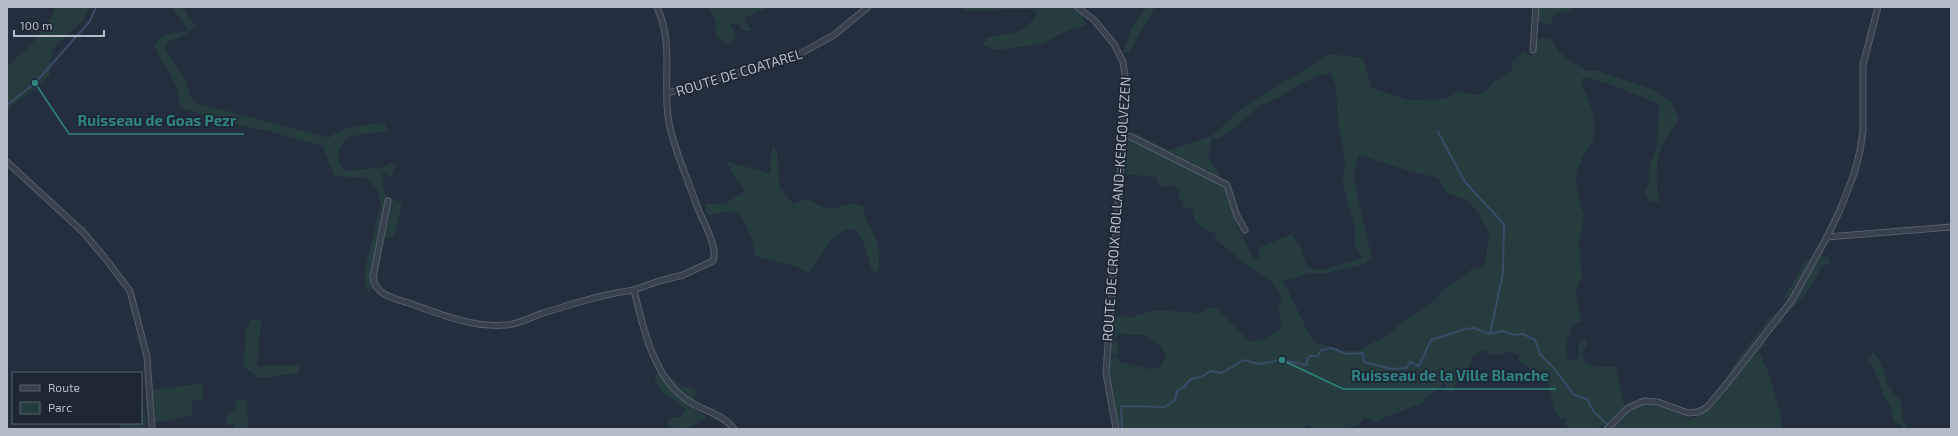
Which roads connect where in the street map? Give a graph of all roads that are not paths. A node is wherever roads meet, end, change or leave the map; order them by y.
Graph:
1 (657, 7) edge
2 (868, 7) edge
3 (1077, 7) edge
4 (1536, 7) edge
5 (1878, 7) edge
6 (1532, 50) dead end
7 (668, 93) junction
8 (1123, 135) junction
9 (7, 162) edge
10 (388, 201) dead end
11 (1951, 227) edge
12 (1245, 230) dead end
13 (1827, 237) junction
14 (634, 290) junction
15 (152, 429) edge
16 (734, 429) edge
17 (1116, 429) edge
18 (1607, 429) edge

1 - 7 street
2 - 7 street, ROUTE DE COATAREL
3 - 8 street, ROUTE DE CROIX ROLLAND-KERGOLVEZEN
4 - 6 street
5 - 13 street
7 - 14 street
8 - 12 street
8 - 17 street, ROUTE DE CROIX ROLLAND-KERGOLVEZEN
9 - 15 street
10 - 14 street
11 - 13 street
13 - 18 street
14 - 16 street

